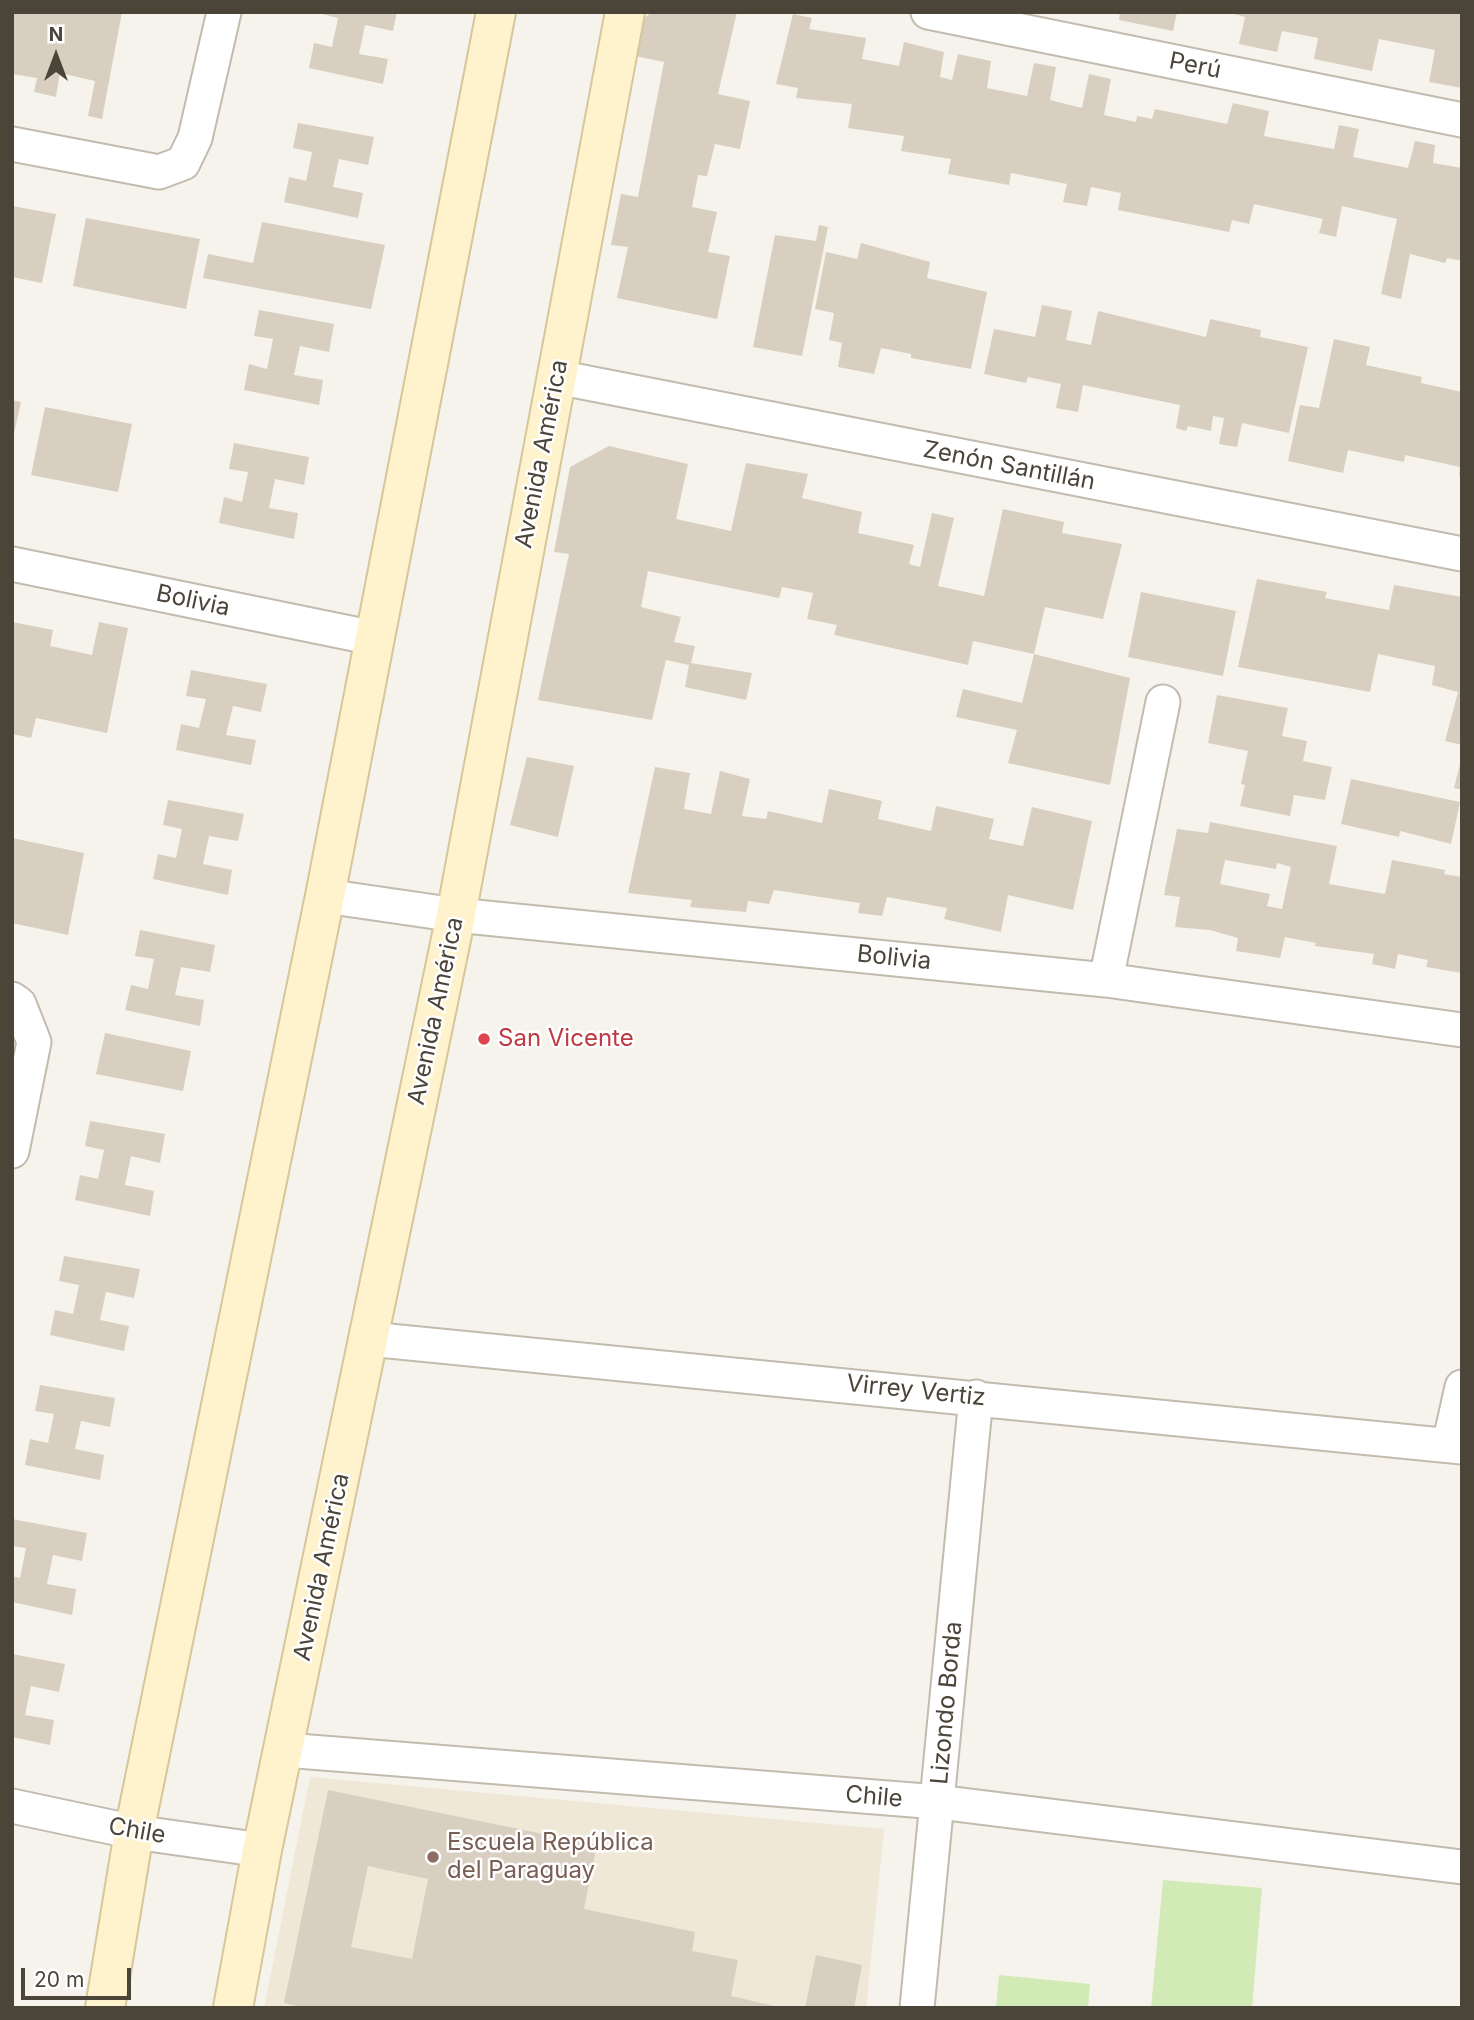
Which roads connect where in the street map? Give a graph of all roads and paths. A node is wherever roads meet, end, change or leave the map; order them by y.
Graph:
1 (224, 12) edge
2 (496, 12) edge
3 (625, 12) edge
4 (928, 12) edge
5 (1462, 120) edge
6 (12, 145) edge
7 (556, 377) junction
8 (1462, 554) edge
9 (12, 564) edge
10 (374, 638) junction
11 (1163, 702) dead end
12 (324, 896) junction
13 (456, 915) junction
14 (1106, 980) junction
15 (12, 999) edge
16 (1462, 1030) edge
17 (12, 1151) edge
18 (369, 1339) junction
19 (1462, 1387) edge
20 (976, 1397) junction
21 (1455, 1446) edge
22 (285, 1750) junction
23 (938, 1802) junction
24 (12, 1806) edge
25 (134, 1832) junction
26 (262, 1850) junction
27 (1462, 1867) edge
28 (105, 2008) edge
29 (233, 2008) edge
30 (917, 2008) edge

1 - 6 street
2 - 10 main road
3 - 7 main road, Avenida América
4 - 5 street, Perú
7 - 8 street, Zenón Santillán
7 - 13 main road, Avenida América
9 - 10 street, Bolivia
10 - 12 main road
11 - 14 street
12 - 13 street, Bolivia
12 - 25 main road
13 - 14 street, Bolivia
13 - 18 main road, Avenida América
14 - 16 street, Bolivia
15 - 17 street
18 - 20 street, Virrey Vertiz
18 - 22 main road, Avenida América
19 - 21 street
20 - 21 street, Virrey Vertiz
20 - 23 street, Lizondo Borda
22 - 23 street, Chile
22 - 26 main road, Avenida América
23 - 27 street, Chile
23 - 30 street, Lizondo Borda
24 - 25 street, Chile
25 - 26 street, Chile
25 - 28 main road
26 - 29 main road, Avenida América

